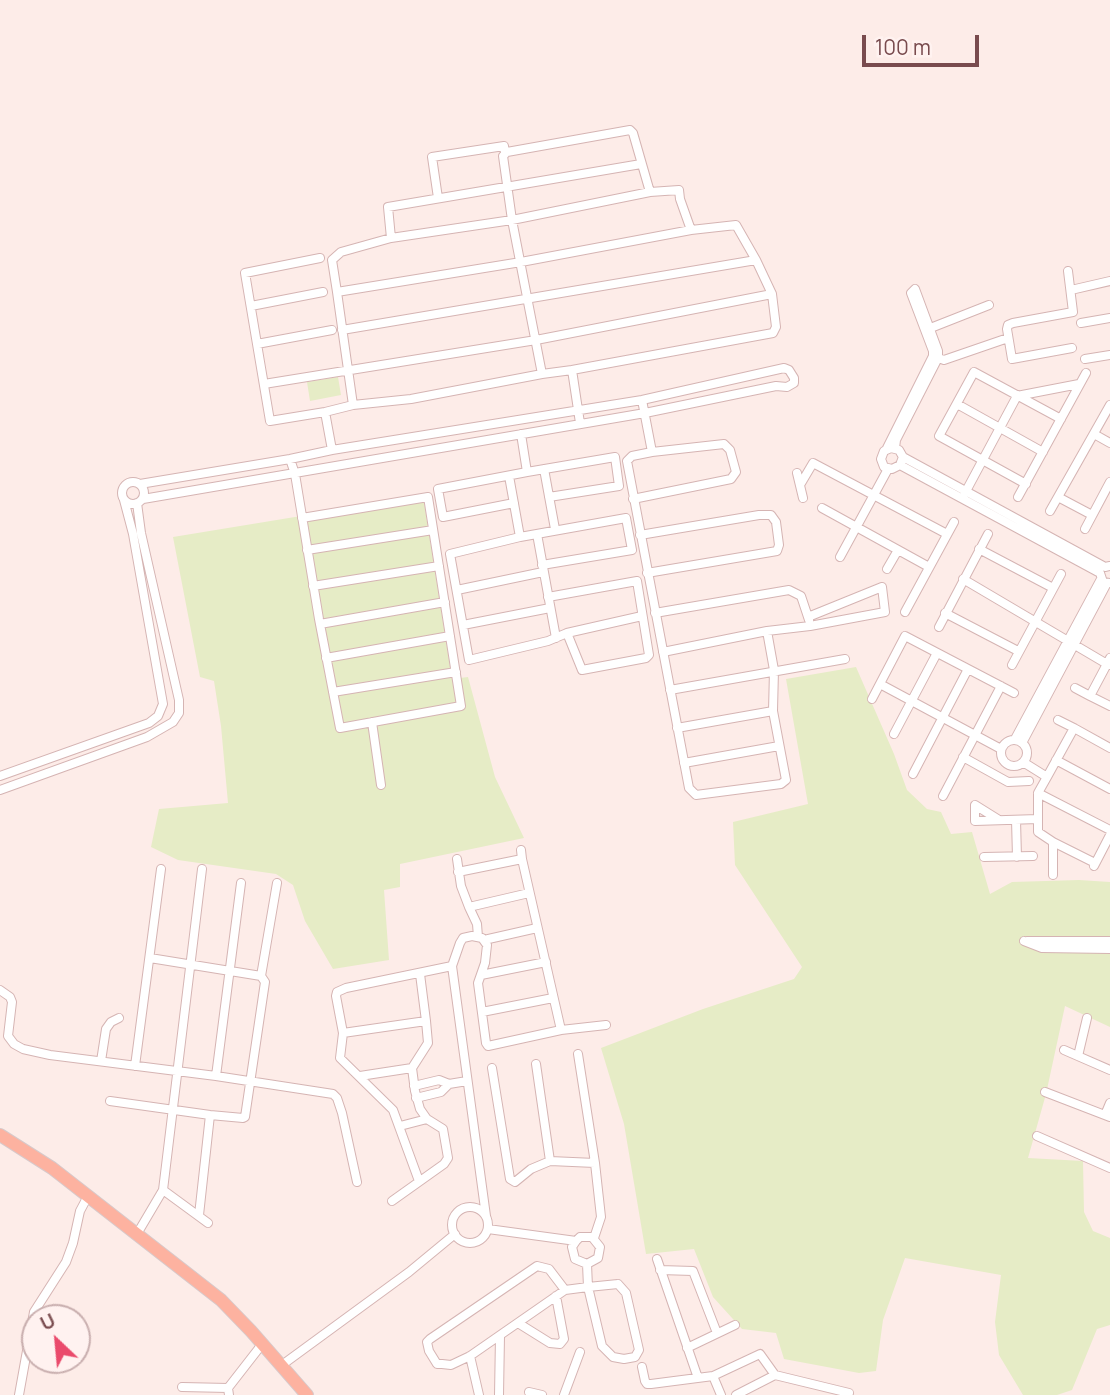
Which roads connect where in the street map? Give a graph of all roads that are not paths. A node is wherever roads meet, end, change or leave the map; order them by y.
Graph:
1 (505, 153) junction
2 (641, 164) junction
3 (506, 187) junction
4 (650, 192) junction
5 (438, 198) junction
6 (512, 220) junction
7 (691, 230) junction
8 (391, 238) junction
9 (320, 258) dead end
10 (756, 260) junction
11 (521, 262) junction
12 (1068, 271) dead end
13 (1110, 281) edge
14 (1071, 290) junction
15 (323, 292) dead end
16 (337, 292) junction
17 (772, 294) junction
18 (528, 299) junction
19 (989, 305) dead end
20 (251, 306) junction
21 (1110, 317) edge
22 (1081, 323) dead end
23 (332, 330) dead end
24 (342, 330) junction
25 (1008, 338) junction
26 (536, 340) junction
27 (257, 344) junction
28 (1072, 348) dead end
29 (1110, 355) edge
30 (935, 357) junction
31 (1100, 357) junction
32 (1085, 359) dead end
33 (1110, 363) edge
34 (348, 370) junction
35 (572, 370) junction
36 (1086, 373) dead end
37 (542, 374) junction
38 (264, 384) junction
39 (1079, 384) junction
40 (1017, 396) junction
41 (642, 400) junction
42 (957, 404) junction
43 (353, 405) junction
44 (1110, 405) edge
45 (577, 409) junction
46 (325, 412) junction
47 (645, 413) junction
48 (1060, 419) junction
49 (580, 423) junction
50 (999, 428) junction
51 (521, 434) junction
52 (1094, 434) junction
53 (1110, 443) edge
54 (891, 448) junction
55 (336, 449) junction
56 (652, 452) junction
57 (1043, 452) junction
58 (290, 459) junction
59 (982, 460) junction
60 (901, 461) junction
61 (343, 464) junction
62 (544, 469) junction
63 (888, 469) junction
64 (527, 472) junction
65 (797, 473) dead end
66 (295, 474) junction
67 (509, 476) junction
68 (1110, 482) edge
69 (140, 484) junction
70 (1026, 484) junction
71 (800, 485) junction
72 (873, 495) junction
73 (964, 495) junction
74 (549, 497) junction
75 (1018, 497) dead end
76 (1058, 497) junction
77 (633, 499) junction
78 (803, 499) dead end
79 (124, 500) junction
80 (140, 501) junction
81 (514, 503) junction
82 (822, 508) dead end
83 (1049, 511) dead end
84 (1092, 515) junction
85 (302, 518) junction
86 (954, 522) dead end
87 (856, 527) junction
88 (555, 529) junction
89 (1085, 529) dead end
90 (433, 530) junction
91 (537, 534) junction
92 (947, 534) junction
93 (988, 534) dead end
94 (640, 535) junction
95 (520, 537) junction
96 (979, 549) junction
97 (307, 550) junction
98 (898, 550) junction
99 (841, 557) dead end
100 (439, 566) junction
101 (929, 567) junction
102 (542, 568) junction
103 (887, 569) dead end
104 (1107, 572) edge
105 (647, 573) junction
106 (1061, 574) dead end
107 (963, 579) junction
108 (313, 586) junction
109 (1053, 588) junction
110 (457, 590) junction
111 (548, 597) junction
112 (445, 602) junction
113 (550, 608) junction
114 (905, 612) dead end
115 (655, 613) junction
116 (946, 613) junction
117 (642, 616) junction
118 (808, 617) junction
119 (1035, 620) junction
120 (320, 624) junction
121 (463, 625) junction
122 (810, 626) junction
123 (939, 627) dead end
124 (767, 631) junction
125 (567, 633) junction
126 (450, 636) junction
127 (556, 638) junction
128 (1071, 642) junction
129 (1018, 651) junction
130 (663, 652) junction
131 (937, 653) junction
132 (326, 659) junction
133 (845, 659) dead end
134 (1109, 662) edge
135 (1012, 665) dead end
136 (968, 669) junction
137 (774, 670) junction
138 (456, 672) junction
139 (880, 684) junction
140 (1001, 686) junction
141 (1075, 688) dead end
142 (670, 690) junction
143 (333, 692) junction
144 (1014, 693) dead end
145 (1090, 696) junction
146 (872, 699) dead end
147 (912, 701) junction
148 (1110, 706) edge
149 (773, 712) junction
150 (943, 718) junction
151 (1058, 720) dead end
152 (372, 722) junction
153 (677, 727) junction
154 (1074, 729) junction
155 (894, 734) dead end
156 (976, 735) junction
157 (1019, 741) junction
158 (779, 747) junction
159 (1001, 748) junction
160 (1110, 748) edge
161 (963, 757) junction
162 (1056, 760) junction
163 (1023, 762) junction
164 (684, 763) junction
165 (914, 774) dead end
166 (0, 776) edge
167 (1047, 777) junction
168 (1030, 781) dead end
169 (381, 785) dead end
170 (1110, 789) edge
171 (0, 790) edge
172 (1038, 793) junction
173 (943, 796) dead end
174 (1038, 819) junction
175 (999, 820) dead end
176 (1016, 820) junction
177 (1110, 832) edge
178 (1053, 842) junction
179 (1063, 846) junction
180 (521, 849) dead end
181 (1033, 856) dead end
182 (984, 857) dead end
183 (1017, 857) junction
184 (457, 859) dead end
185 (522, 859) junction
186 (1054, 862) junction
187 (161, 869) dead end
188 (202, 869) dead end
189 (458, 872) junction
190 (1053, 875) dead end
191 (242, 883) dead end
192 (278, 883) dead end
193 (529, 893) junction
194 (468, 907) junction
195 (537, 928) junction
196 (481, 939) junction
197 (1110, 941) edge
198 (1110, 949) edge
199 (150, 958) junction
200 (546, 962) junction
201 (191, 966) junction
202 (452, 967) junction
203 (231, 971) junction
204 (420, 974) junction
205 (481, 975) junction
206 (261, 976) junction
207 (0, 990) edge
208 (553, 998) junction
209 (482, 1012) junction
210 (118, 1018) dead end
211 (1087, 1018) dead end
212 (426, 1021) junction
213 (4, 1024) edge
214 (607, 1025) dead end
215 (561, 1030) junction
216 (343, 1033) junction
217 (1064, 1050) dead end
218 (578, 1054) dead end
219 (1078, 1056) junction
220 (101, 1061) junction
221 (536, 1064) dead end
222 (135, 1066) junction
223 (412, 1068) junction
224 (492, 1068) dead end
225 (1110, 1070) edge
226 (177, 1072) junction
227 (215, 1076) junction
228 (360, 1076) junction
229 (250, 1080) junction
230 (467, 1081) junction
231 (449, 1084) junction
232 (414, 1086) junction
233 (1045, 1092) dead end
234 (416, 1098) junction
235 (110, 1101) dead end
236 (1110, 1103) edge
237 (173, 1110) junction
238 (210, 1115) junction
239 (1108, 1116) edge
240 (427, 1119) junction
241 (400, 1126) junction
242 (0, 1135) edge
243 (1037, 1136) dead end
244 (550, 1161) junction
245 (595, 1163) junction
246 (1110, 1168) edge
247 (419, 1181) junction
248 (357, 1182) dead end
249 (163, 1190) junction
250 (88, 1196) junction
251 (392, 1200) dead end
252 (199, 1215) junction
253 (486, 1216) junction
254 (208, 1223) dead end
255 (488, 1230) junction
256 (137, 1234) junction
257 (455, 1234) junction
258 (594, 1238) junction
259 (576, 1241) junction
260 (657, 1259) dead end
261 (587, 1264) junction
262 (660, 1270) junction
263 (588, 1287) junction
264 (565, 1290) junction
265 (556, 1296) junction
266 (518, 1323) junction
267 (735, 1325) dead end
268 (717, 1333) junction
269 (500, 1335) junction
270 (263, 1343) junction
271 (687, 1348) junction
272 (580, 1352) dead end
273 (470, 1356) junction
274 (282, 1366) junction
275 (642, 1367) dead end
276 (775, 1375) junction
277 (713, 1376) junction
278 (698, 1378) junction
279 (818, 1385) junction
280 (182, 1387) dead end
281 (229, 1391) edge
282 (529, 1392) dead end
283 (849, 1393) dead end
284 (19, 1395) edge
285 (307, 1395) edge
286 (480, 1395) edge
287 (499, 1395) edge
288 (542, 1395) edge
289 (564, 1395) edge
290 (721, 1395) edge
291 (736, 1395) edge
292 (817, 1395) edge

1 - 2 street
1 - 3 street
1 - 5 street
2 - 3 street
2 - 4 street
3 - 5 street
3 - 6 street
4 - 6 street
4 - 7 street
5 - 8 street
6 - 8 street
6 - 11 street
7 - 10 street
7 - 11 street
8 - 16 street
9 - 20 street
10 - 17 street
10 - 18 street
11 - 16 street
11 - 18 street
12 - 14 street
13 - 14 street
14 - 25 street
15 - 20 street
16 - 24 street
17 - 26 street
17 - 35 street
18 - 24 street
18 - 26 street
19 - 30 street
20 - 27 street
21 - 22 street
23 - 27 street
24 - 34 street
25 - 28 street
25 - 30 street
26 - 34 street
26 - 37 street
27 - 38 street
29 - 31 street
30 - 54 street
31 - 32 street
31 - 33 street
34 - 38 street
34 - 43 street
35 - 37 street
35 - 45 street
36 - 39 street
37 - 43 street
38 - 46 street
39 - 40 street
39 - 48 street
40 - 42 street
40 - 48 street
40 - 50 street
41 - 45 street
41 - 47 street
41 - 47 street
42 - 50 street
42 - 59 street
43 - 46 street
44 - 52 street
45 - 49 street
45 - 55 street
46 - 55 street
47 - 49 street
47 - 56 street
48 - 57 street
49 - 51 street
50 - 57 street
50 - 59 street
51 - 61 street
51 - 64 street
52 - 53 street
52 - 76 street
54 - 60 street
54 - 63 street
55 - 58 street
55 - 61 street
56 - 77 street
56 - 77 street
57 - 70 street
58 - 66 street
58 - 69 street
59 - 70 street
59 - 73 street
60 - 63 street
60 - 73 street
61 - 66 street
62 - 64 street
62 - 74 street
62 - 74 street
63 - 72 street
64 - 67 street
65 - 71 street
66 - 80 street
66 - 85 street
67 - 81 street
67 - 81 street
68 - 84 street
69 - 79 street
69 - 80 street
70 - 75 street
71 - 72 street
71 - 78 street
72 - 87 street
72 - 92 street
73 - 104 street
74 - 88 street
76 - 83 street
76 - 84 street
77 - 94 street
79 - 80 street
79 - 166 street
80 - 171 street
81 - 95 street
82 - 87 street
84 - 89 street
85 - 90 street
85 - 97 street
86 - 92 street
87 - 98 street
87 - 99 street
88 - 91 street
88 - 102 street
90 - 97 street
90 - 100 street
91 - 95 street
91 - 102 street
92 - 101 street
93 - 96 street
94 - 105 street
94 - 105 street
95 - 110 street
96 - 107 street
96 - 109 street
97 - 108 street
98 - 101 street
98 - 103 street
100 - 108 street
100 - 112 street
101 - 114 street
102 - 110 street
102 - 111 street
104 - 128 street
105 - 115 street
106 - 109 street
107 - 116 street
107 - 119 street
108 - 120 street
109 - 119 street
110 - 121 street
111 - 113 street
111 - 117 street
112 - 120 street
112 - 126 street
113 - 121 street
113 - 127 street
115 - 118 street
115 - 130 street
116 - 123 street
116 - 129 street
117 - 125 street
117 - 125 street
118 - 122 street
118 - 122 street
119 - 128 street
119 - 129 street
120 - 132 street
121 - 127 street
122 - 124 street
124 - 130 street
124 - 137 street
125 - 127 street
126 - 132 street
126 - 138 street
128 - 134 street
128 - 157 street
129 - 135 street
130 - 142 street
131 - 136 street
131 - 139 street
131 - 147 street
132 - 143 street
133 - 137 street
134 - 145 street
136 - 140 street
136 - 150 street
137 - 142 street
137 - 149 street
138 - 143 street
138 - 152 street
139 - 146 street
139 - 147 street
140 - 144 street
140 - 156 street
141 - 145 street
142 - 153 street
143 - 152 street
145 - 148 street
147 - 150 street
147 - 155 street
149 - 153 street
149 - 158 street
150 - 156 street
150 - 165 street
151 - 154 street
152 - 169 street
153 - 164 street
154 - 160 street
154 - 162 street
156 - 159 street
156 - 161 street
157 - 159 street
157 - 163 street
158 - 164 street
158 - 164 street
159 - 163 street
161 - 168 street
161 - 173 street
162 - 167 street
162 - 170 street
163 - 167 street
167 - 172 street
172 - 174 street
172 - 177 street
174 - 176 street
174 - 178 street
175 - 176 street
176 - 183 street
177 - 179 street
178 - 179 street
178 - 186 street
179 - 186 street
180 - 185 street
181 - 183 street
182 - 183 street
184 - 189 street
185 - 189 street
185 - 193 street
186 - 190 street
187 - 199 street
188 - 201 street
189 - 194 street
191 - 203 street
192 - 206 street
193 - 194 street
193 - 195 street
194 - 196 street
195 - 196 street
195 - 200 street
196 - 202 street
196 - 205 street
197 - 198 street
199 - 201 street
199 - 222 street
200 - 205 street
200 - 208 street
201 - 203 street
201 - 226 street
202 - 204 street
202 - 230 street
203 - 206 street
203 - 227 street
204 - 212 street
204 - 216 street
205 - 209 street
206 - 229 street
207 - 213 street
208 - 209 street
208 - 215 street
209 - 215 street
210 - 220 street
211 - 219 street
212 - 216 street
212 - 223 street
213 - 220 street
214 - 215 street
216 - 228 street
217 - 219 street
218 - 245 street
219 - 225 street
220 - 222 street
221 - 244 street
222 - 226 street
223 - 228 street
223 - 232 street
224 - 244 street
226 - 227 street
226 - 237 street
227 - 229 street
228 - 241 street
229 - 238 street
229 - 248 street
230 - 231 street
230 - 253 street
231 - 232 street
231 - 234 street
232 - 234 street
233 - 239 street
234 - 240 street
235 - 237 street
236 - 239 street
237 - 238 street
237 - 249 street
238 - 252 street
240 - 241 street
240 - 247 street
241 - 247 street
242 - 250 main road
243 - 246 street
244 - 245 street
245 - 258 street
247 - 251 street
249 - 252 street
249 - 256 street
250 - 256 main road
250 - 284 street
252 - 254 street
253 - 255 street
253 - 257 street
255 - 257 street
255 - 259 street
256 - 270 main road
257 - 274 street
258 - 259 street
258 - 261 street
259 - 261 street
260 - 262 street
261 - 263 street
262 - 268 street
262 - 271 street
263 - 263 street
263 - 264 street
264 - 265 street
264 - 273 street
265 - 266 street
265 - 266 street
266 - 269 street
267 - 268 street
268 - 271 street
269 - 273 street
269 - 287 street
270 - 274 main road
270 - 281 street
271 - 278 street
272 - 289 street
273 - 286 street
274 - 285 main road
275 - 278 street
276 - 277 street
276 - 279 street
276 - 291 street
277 - 278 street
277 - 290 street
279 - 283 street
279 - 292 street
280 - 281 street
282 - 288 street

